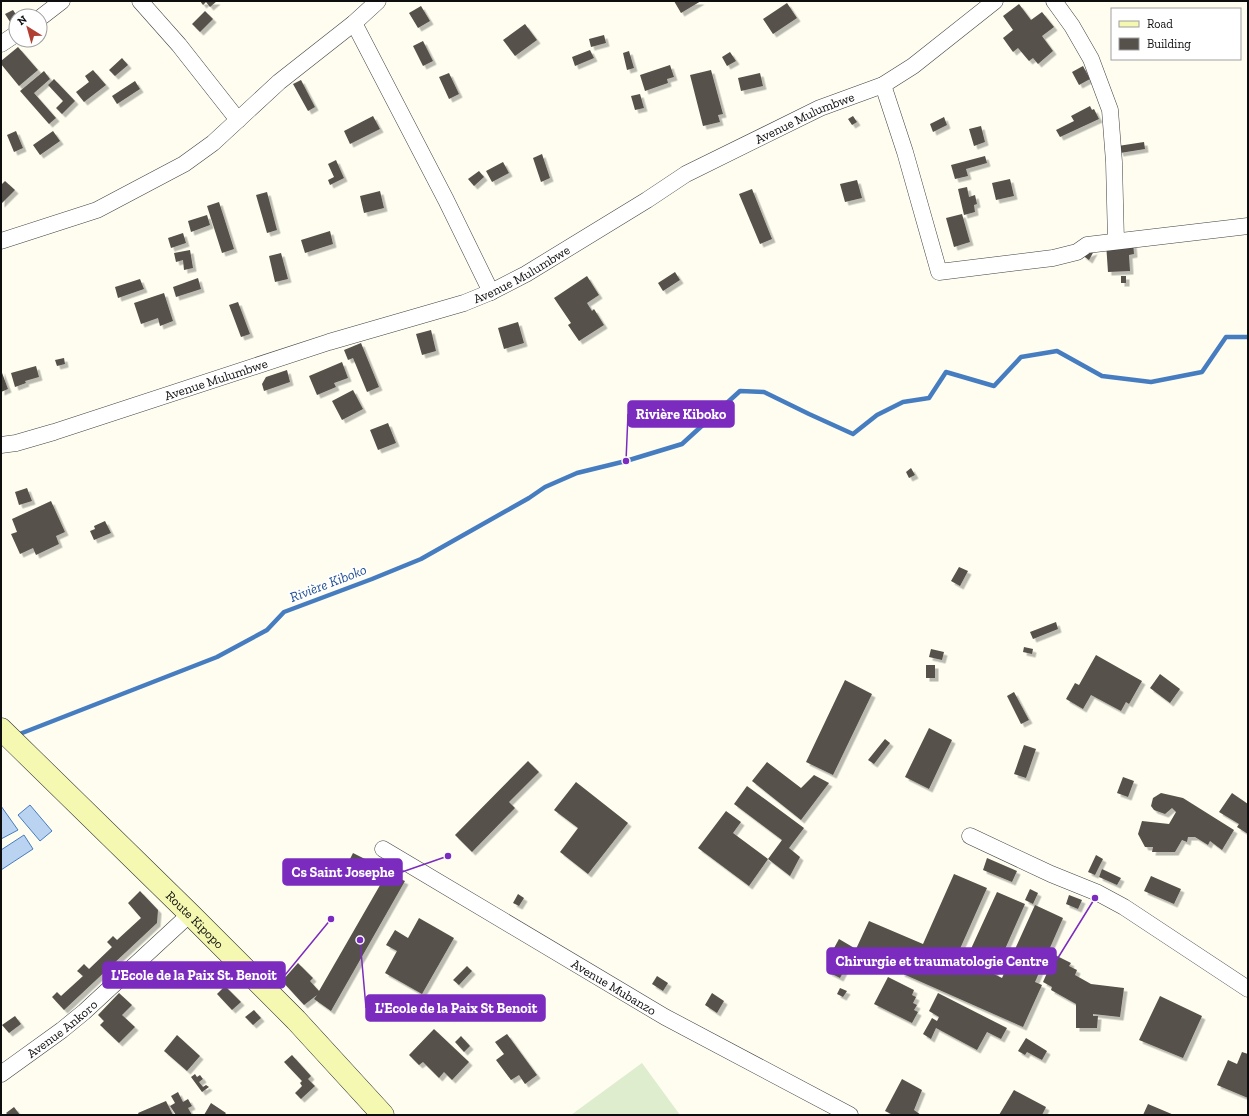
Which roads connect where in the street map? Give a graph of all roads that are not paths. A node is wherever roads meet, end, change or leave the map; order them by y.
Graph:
1 (62, 1) edge
2 (140, 1) edge
3 (378, 1) edge
4 (995, 1) edge
5 (1054, 1) edge
6 (48, 12) edge
7 (354, 24) junction
8 (883, 85) junction
9 (238, 120) junction
10 (1248, 226) edge
11 (1116, 241) junction
12 (1, 242) edge
13 (490, 292) junction
14 (1, 445) edge
15 (1, 729) edge
16 (970, 836) dead end
17 (383, 849) dead end
18 (190, 914) junction
19 (1248, 989) edge
20 (1, 1074) edge
21 (382, 1115) edge
22 (850, 1115) edge

1 - 6 street
2 - 9 street
3 - 7 street
4 - 8 street, Avenue Mulumbwe
5 - 11 street
7 - 9 street
7 - 13 street
8 - 11 street
8 - 13 street, Avenue Mulumbwe
9 - 12 street
10 - 11 street
13 - 14 street, Avenue Mulumbwe
15 - 18 main road, Route Kipopo
16 - 19 street
17 - 22 street, Avenue Mubanzo
18 - 20 street, Avenue Ankoro
18 - 21 main road, Route Kipopo

